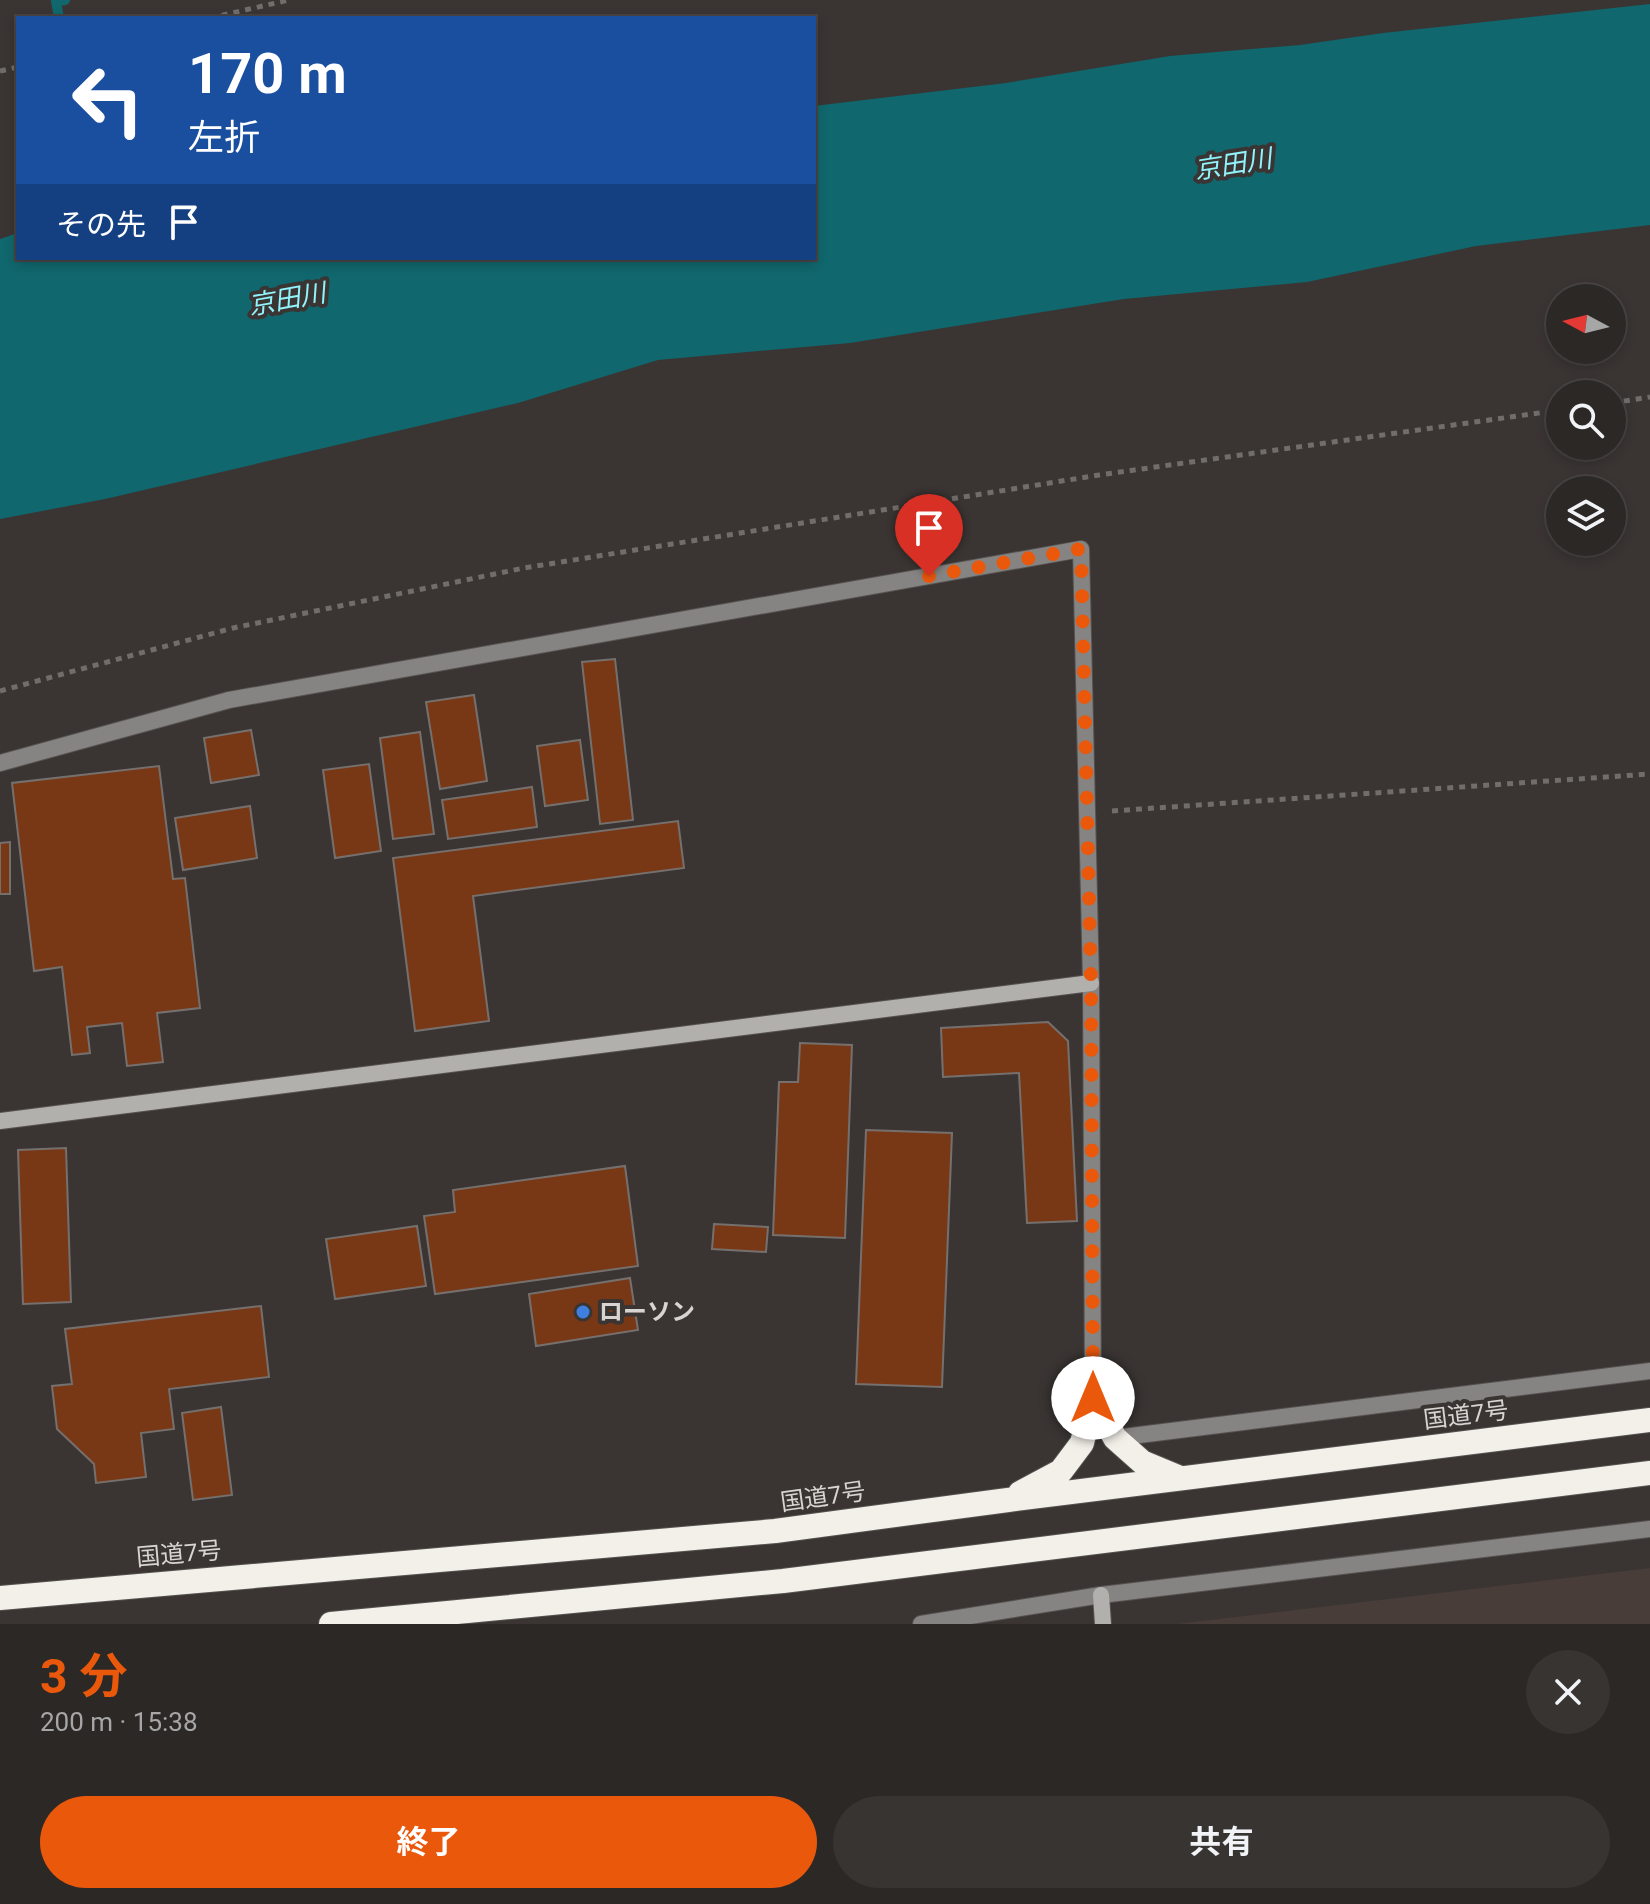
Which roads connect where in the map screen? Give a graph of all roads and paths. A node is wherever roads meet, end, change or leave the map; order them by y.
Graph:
1 (289, 0) edge
2 (219, 16) edge
3 (1650, 397) edge
4 (1626, 401) edge
5 (1546, 412) edge
6 (0, 691) edge
7 (0, 763) edge
8 (1650, 774) edge
9 (1087, 813) junction
10 (1091, 983) junction
11 (0, 1121) edge
12 (1650, 1371) edge
13 (1093, 1398) junction
14 (1650, 1420) edge
15 (1115, 1438) junction
16 (1650, 1473) edge
17 (1182, 1479) junction
18 (1008, 1500) junction
19 (1650, 1529) edge
20 (1101, 1595) junction
21 (0, 1598) edge
22 (331, 1624) edge
23 (921, 1624) edge
24 (1103, 1624) edge

1 - 2 path
3 - 4 path
5 - 6 path
7 - 9 street
8 - 9 path
9 - 10 street
10 - 11 street
10 - 13 street
12 - 15 street
13 - 15 highway
13 - 18 highway
14 - 17 highway, 国道7号
15 - 17 highway
16 - 22 highway
17 - 18 highway, 国道7号
18 - 21 highway, 国道7号
19 - 20 street
20 - 23 street
20 - 24 street

